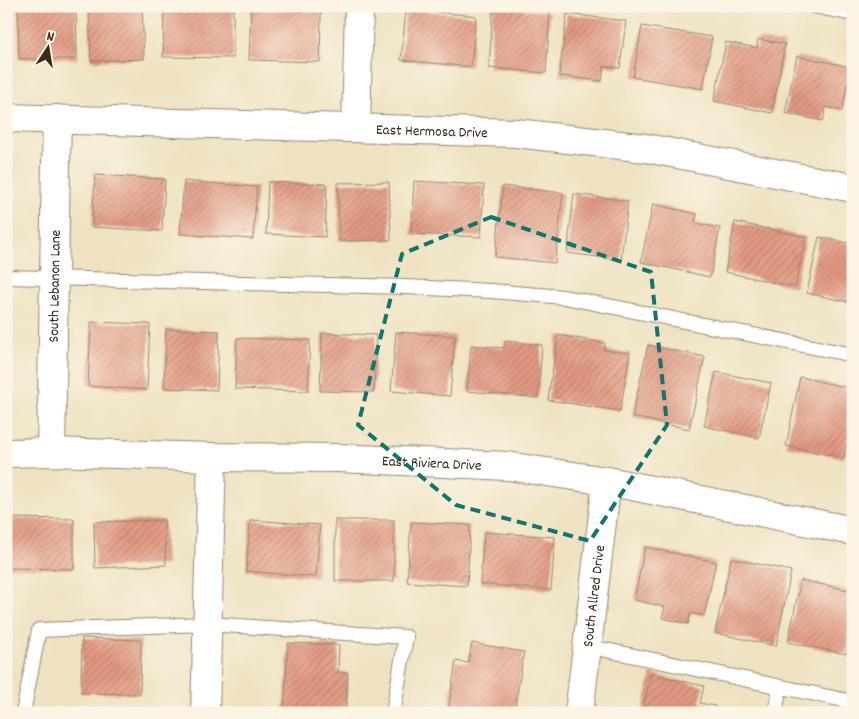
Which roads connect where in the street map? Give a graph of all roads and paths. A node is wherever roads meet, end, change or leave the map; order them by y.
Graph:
1 (359, 6) edge
2 (814, 6) edge
3 (853, 14) edge
4 (6, 118) edge
5 (57, 119) junction
6 (356, 128) junction
7 (853, 188) edge
8 (6, 277) edge
9 (54, 277) junction
10 (853, 355) edge
11 (51, 452) junction
12 (6, 453) edge
13 (212, 458) junction
14 (607, 481) junction
15 (853, 531) edge
16 (207, 624) junction
17 (587, 646) junction
18 (780, 687) junction
19 (853, 702) edge
20 (22, 713) edge
21 (205, 713) edge
22 (393, 713) edge
23 (579, 713) edge
24 (774, 713) edge

1 - 6 street
2 - 3 lane
4 - 5 street, East Hermosa Drive
5 - 6 street, East Hermosa Drive
5 - 9 street, South Lebanon Lane
6 - 7 street, East Hermosa Drive
8 - 9 lane
9 - 10 lane
9 - 11 street, South Lebanon Lane
11 - 12 street, East Riviera Drive
11 - 13 street, East Riviera Drive
13 - 14 street, East Riviera Drive
13 - 16 street
14 - 15 street, East Riviera Drive
14 - 17 street, South Allred Drive
16 - 20 lane
16 - 21 street
16 - 22 lane
17 - 18 lane
17 - 23 street, South Allred Drive
18 - 19 lane
18 - 24 lane

